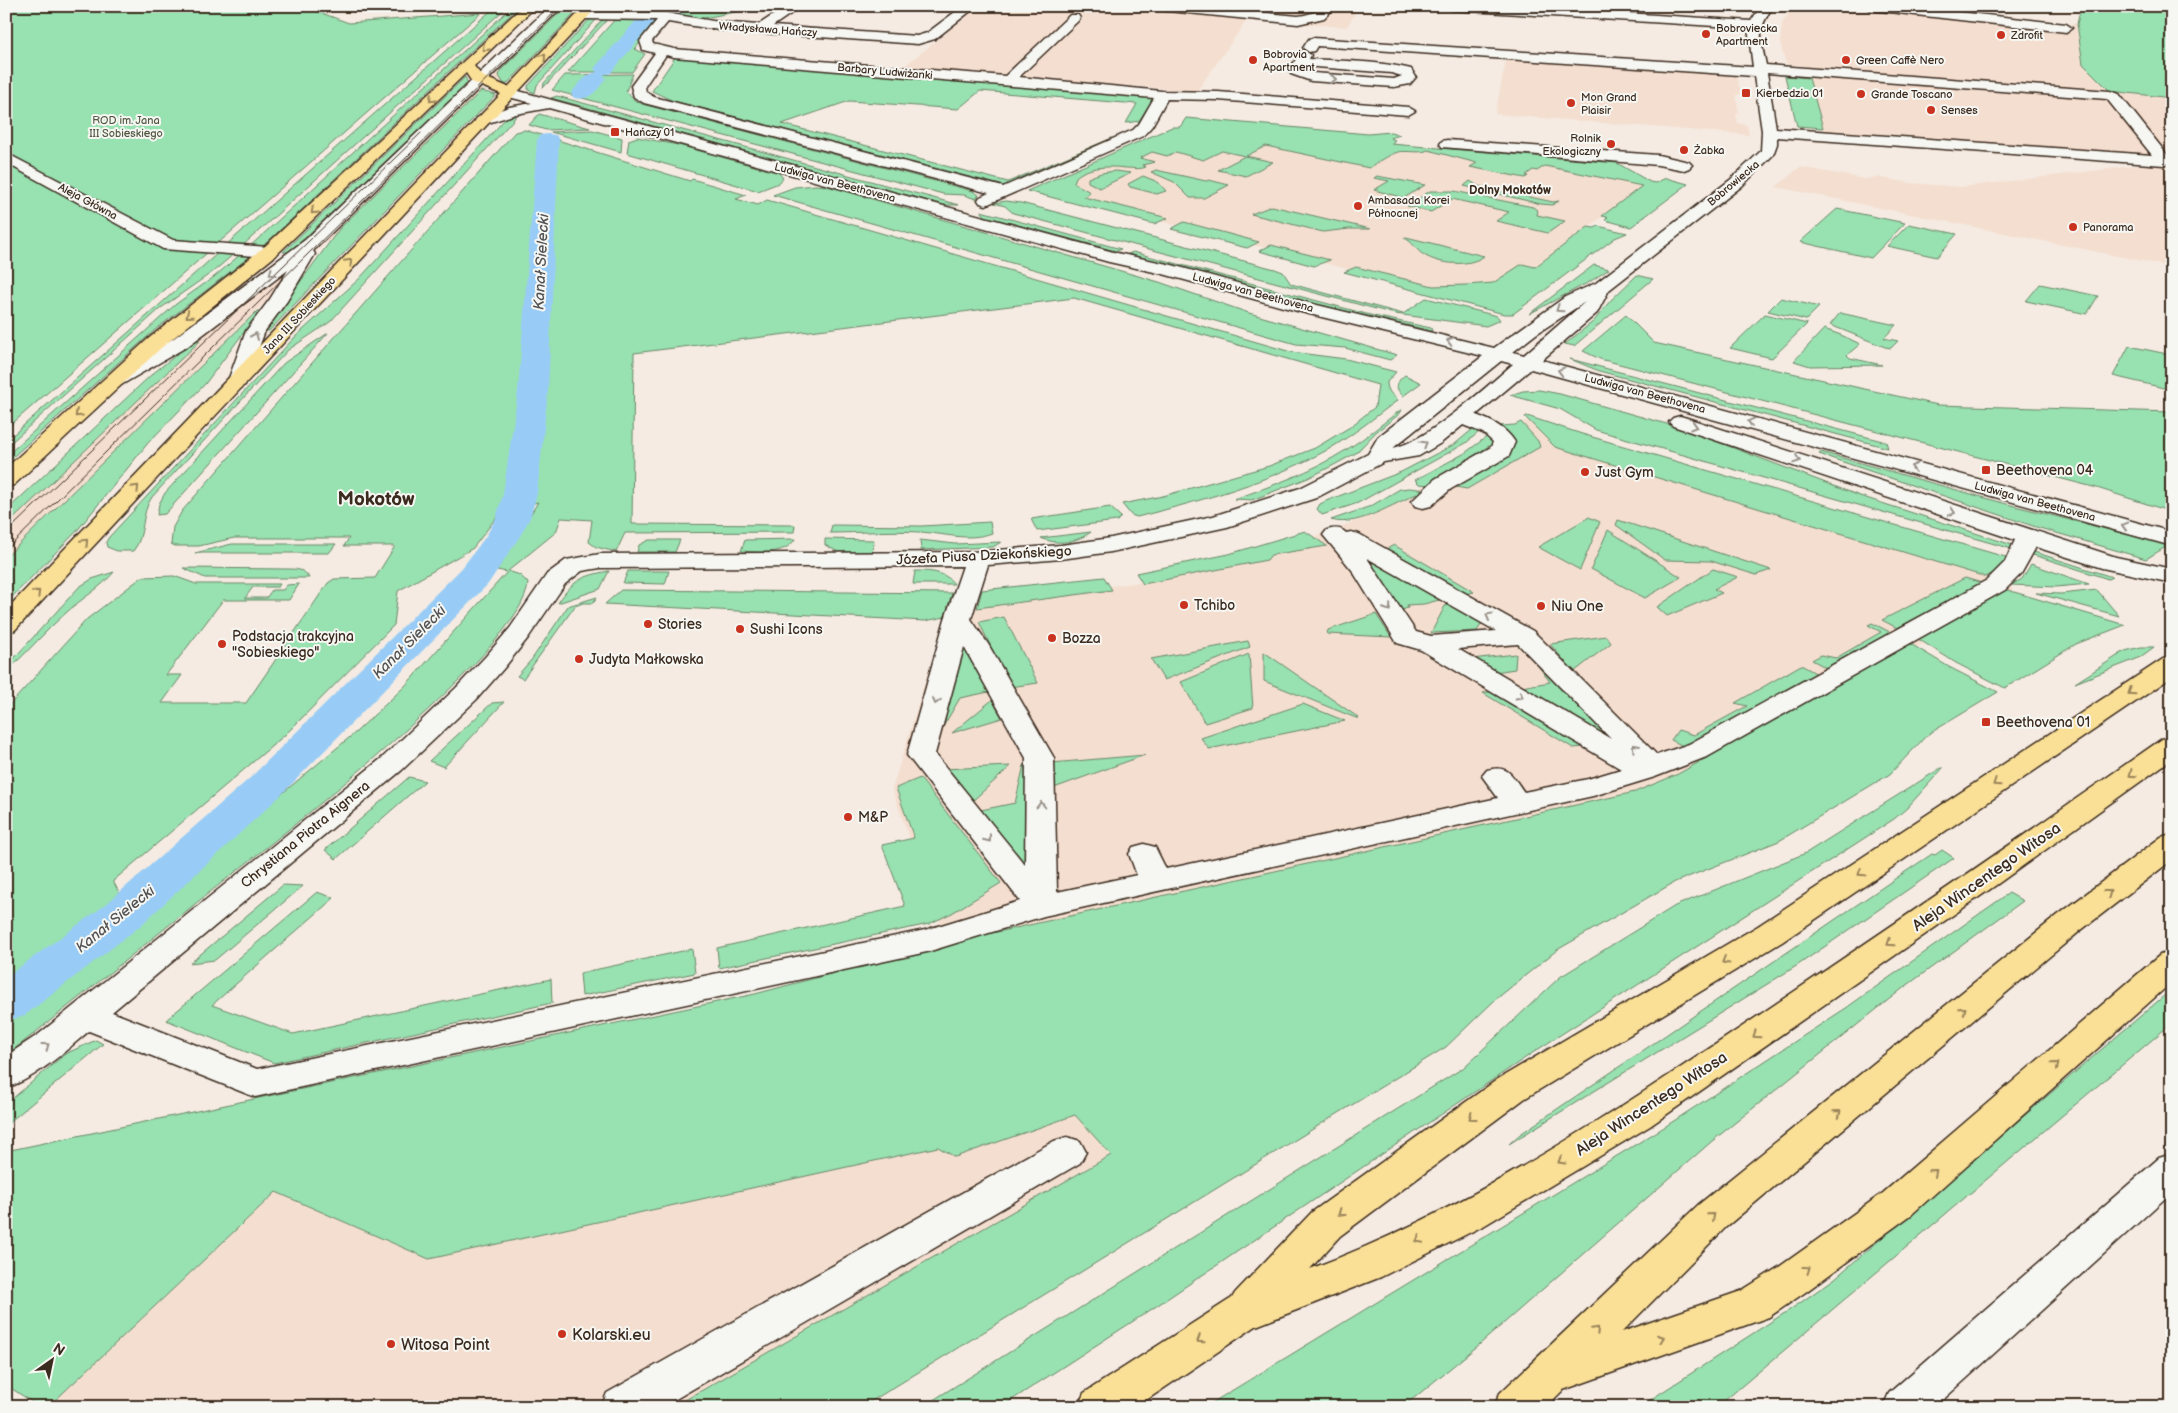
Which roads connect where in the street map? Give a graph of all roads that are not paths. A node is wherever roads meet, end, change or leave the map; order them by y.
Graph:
1 (530, 6) edge
2 (557, 6) edge
3 (796, 6) edge
4 (971, 6) edge
5 (1158, 6) edge
6 (1330, 6) edge
7 (1452, 6) edge
8 (1767, 6) edge
9 (1871, 6) edge
10 (588, 10) edge
11 (666, 17) junction
12 (1074, 18) dead end
13 (1755, 25) junction
14 (2066, 28) dead end
15 (760, 29) junction
16 (662, 52) junction
17 (1305, 55) junction
18 (467, 65) junction
19 (1759, 70) junction
20 (480, 81) junction
21 (1008, 81) junction
22 (510, 93) junction
23 (1162, 95) junction
24 (554, 105) junction
25 (1408, 111) dead end
26 (482, 121) junction
27 (1769, 132) junction
28 (1447, 144) dead end
29 (6, 157) edge
30 (1684, 165) dead end
31 (1004, 192) junction
32 (954, 214) junction
33 (312, 244) junction
34 (269, 252) junction
35 (1115, 258) junction
36 (1602, 287) junction
37 (1497, 354) junction
38 (1480, 366) junction
39 (1520, 369) junction
40 (114, 381) junction
41 (238, 381) junction
42 (1460, 417) junction
43 (1378, 457) junction
44 (6, 480) edge
45 (1423, 500) dead end
46 (2028, 537) junction
47 (2172, 538) edge
48 (978, 558) junction
49 (2112, 562) junction
50 (575, 565) joint
51 (2172, 576) edge
52 (2172, 593) edge
53 (958, 619) junction
54 (6, 625) edge
55 (1524, 636) junction
56 (1430, 644) junction
57 (2172, 665) edge
58 (2172, 745) edge
59 (1648, 769) junction
60 (1497, 776) dead end
61 (1517, 804) junction
62 (2172, 844) edge
63 (1041, 906) junction
64 (2172, 963) edge
65 (85, 1015) junction
66 (6, 1074) edge
67 (1068, 1152) dead end
68 (2172, 1169) edge
69 (1241, 1314) junction
70 (1549, 1376) junction
71 (622, 1407) edge
72 (1100, 1407) edge
73 (1515, 1407) edge
74 (1904, 1407) edge

1 -> 18 main road
2 - 20 street
3 - 15 street
4 - 15 street, Władysława Hańczy
5 - 6 street
7 - 13 street
8 - 13 street
9 - 14 street
10 - 11 street, Władysława Hańczy
22 -> 10 main road, Jana III Sobieskiego
11 - 15 street, Władysława Hańczy
11 - 16 street
12 - 21 street
13 - 19 street, Bobrowiecka
16 - 21 street, Barbary Ludwiżanki
16 - 31 street
17 -> 17 street
17 - 19 street
18 - 20 main road
18 -> 34 main road
19 - 27 street, Bobrowiecka
19 - 27 street
20 - 22 main road
20 - 33 street
21 - 23 street, Barbary Ludwiżanki
22 - 24 street, Ludwiga van Beethovena
22 - 26 main road, Jana III Sobieskiego
23 - 25 street, Barbary Ludwiżanki
23 - 31 street
24 - 26 street, Ludwiga van Beethovena
24 - 32 street, Ludwiga van Beethovena
41 -> 26 main road, Jana III Sobieskiego
27 - 36 street, Bobrowiecka
28 - 30 street
29 - 34 street, Aleja Główna
31 - 32 street
32 - 35 street, Ludwiga van Beethovena
33 -> 40 street
41 -> 33 street
34 -> 40 main road
37 -> 35 street, Ludwiga van Beethovena
35 - 38 street, Ludwiga van Beethovena
36 -> 37 street, Bobrowiecka
36 - 39 street, Bobrowiecka
37 - 38 street, Józefa Piusa Dziekońskiego
37 - 39 street, Ludwiga van Beethovena
38 - 39 street, Ludwiga van Beethovena
38 - 43 street, Józefa Piusa Dziekońskiego
39 - 42 street, Józefa Piusa Dziekońskiego
39 -> 46 street, Ludwiga van Beethovena
47 -> 39 street, Ludwiga van Beethovena
40 -> 44 main road
54 -> 41 main road, Jana III Sobieskiego
43 -> 42 street, Józefa Piusa Dziekońskiego
42 - 45 street
43 - 48 street, Józefa Piusa Dziekońskiego
46 - 49 street, Ludwiga van Beethovena
46 - 59 street
48 - 50 street, Józefa Piusa Dziekońskiego
48 - 53 street
49 - 51 street, Ludwiga van Beethovena
49 - 52 street, Ludwiga van Beethovena
50 - 65 street, Chrystiana Piotra Aignera
63 -> 53 street
53 -> 63 street
55 - 56 street
55 -> 56 street
59 -> 55 street
56 -> 59 street
57 -> 69 main road
58 -> 69 main road, Aleja Wincentego Witosa
59 - 61 street
60 - 61 street
61 - 63 street
70 -> 62 main road
63 - 65 street
70 -> 64 main road
66 -> 65 street, Chrystiana Piotra Aignera
67 - 71 street
68 - 74 street
69 -> 72 main road, Aleja Wincentego Witosa
70 - 73 main road

